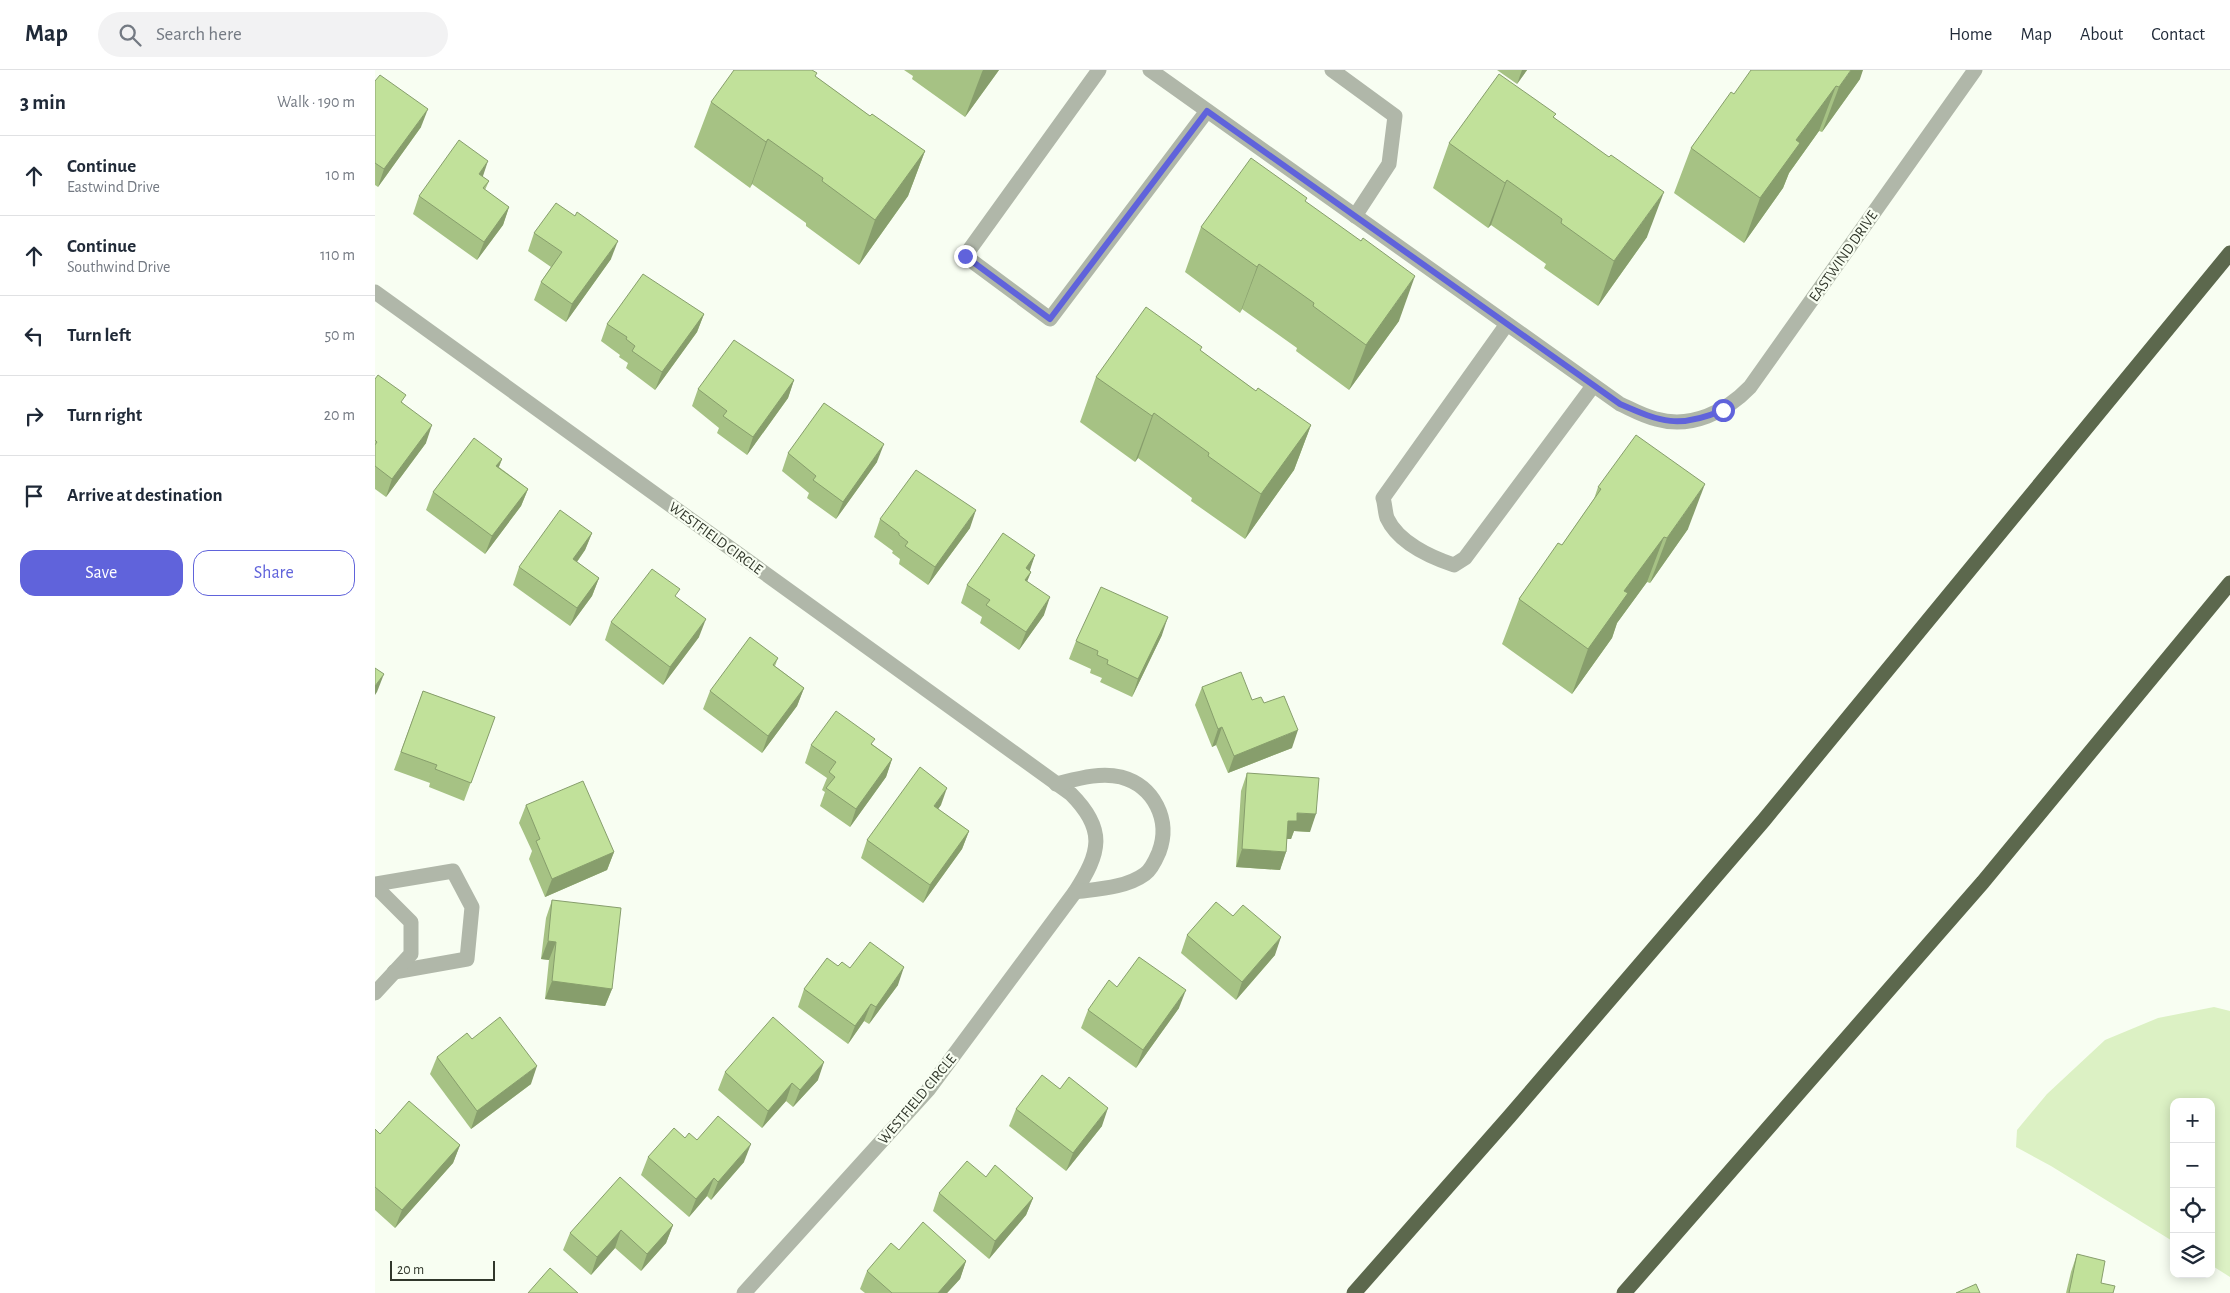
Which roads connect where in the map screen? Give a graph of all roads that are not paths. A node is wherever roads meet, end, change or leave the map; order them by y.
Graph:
1 (1099, 70) edge
2 (1150, 70) edge
3 (1332, 70) edge
4 (1975, 70) edge
5 (1207, 111) junction
6 (1355, 216) junction
7 (2230, 253) edge
8 (375, 292) edge
9 (1507, 324) junction
10 (1593, 386) junction
11 (2230, 583) edge
12 (1057, 784) junction
13 (375, 885) edge
14 (1075, 892) junction
15 (394, 972) junction
16 (375, 993) edge
17 (744, 1293) edge
18 (1354, 1293) edge
19 (1624, 1293) edge

1 - 5 street
2 - 5 street, EASTWIND DRIVE
3 - 6 street
4 - 10 street, EASTWIND DRIVE
5 - 6 street, EASTWIND DRIVE
6 - 9 street, EASTWIND DRIVE
7 - 18 highway
8 - 12 street, WESTFIELD CIRCLE
9 - 10 street, EASTWIND DRIVE
9 - 10 street
11 - 19 highway
12 - 14 street, WESTFIELD CIRCLE
12 - 14 street
13 - 15 street
13 - 15 street
14 - 17 street, WESTFIELD CIRCLE
15 - 16 street

